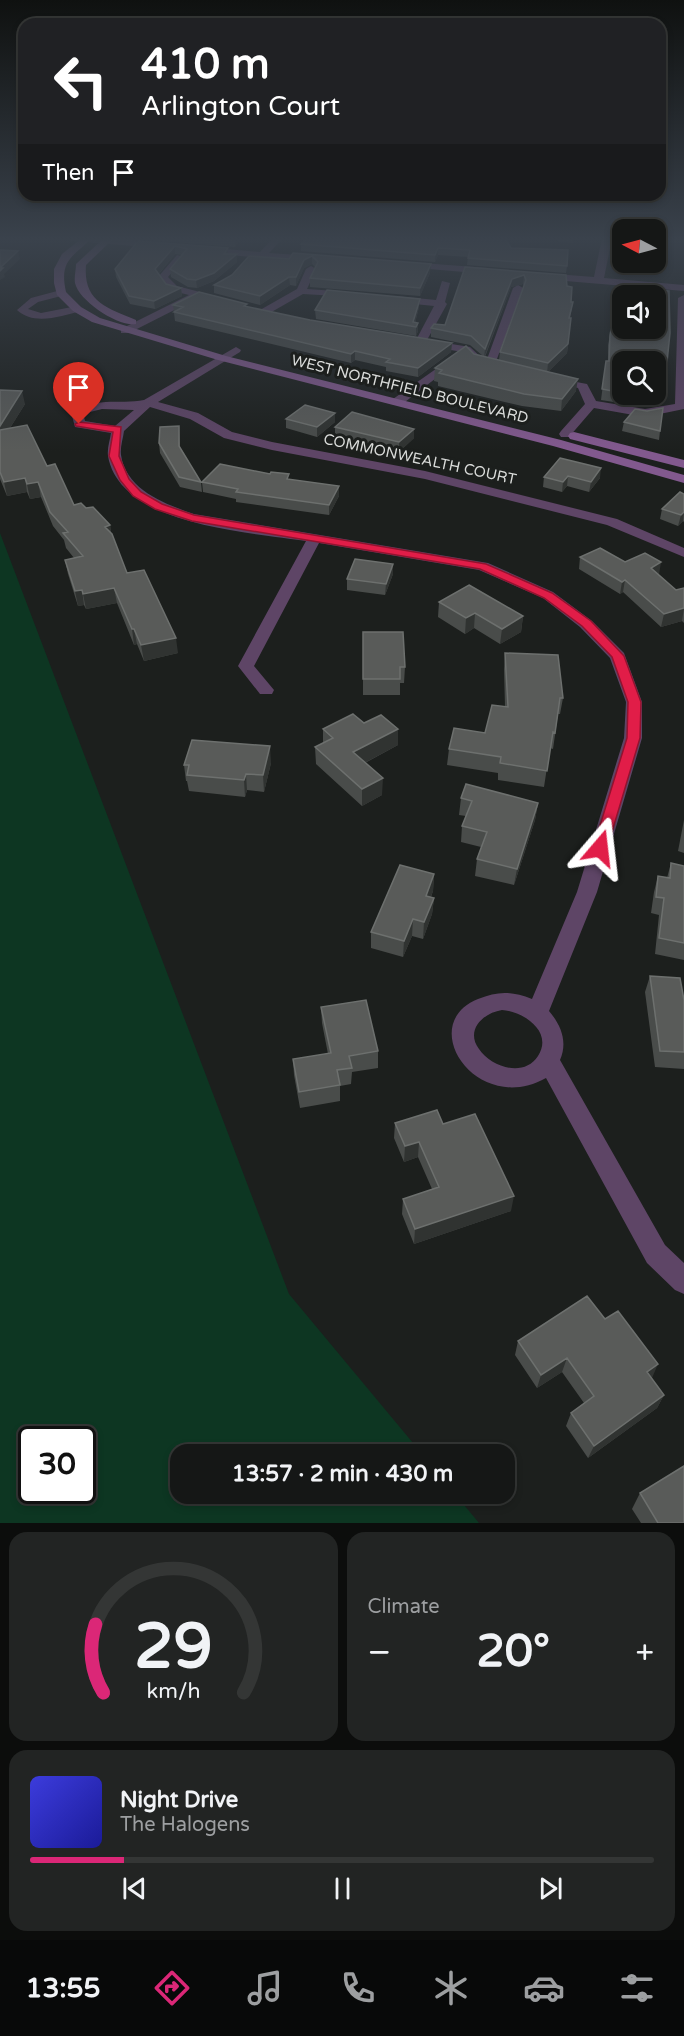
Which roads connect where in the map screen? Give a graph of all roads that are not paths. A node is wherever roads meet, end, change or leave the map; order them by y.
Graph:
1 (23, 309) edge
2 (77, 309) joint
3 (106, 309) edge
4 (167, 309) edge
5 (269, 309) edge
6 (440, 309) edge
7 (512, 309) edge
8 (683, 309) edge
9 (264, 312) edge
10 (137, 324) junction
11 (125, 331) junction
12 (466, 349) junction
13 (229, 354) junction
14 (537, 375) edge
15 (409, 393) junction
16 (397, 402) junction
17 (148, 403) junction
18 (591, 404) junction
19 (118, 429) junction
20 (565, 434) junction
21 (684, 464) edge
22 (684, 479) edge
23 (315, 537) junction
24 (684, 554) edge
25 (266, 690) dead end
26 (537, 1013) junction
27 (548, 1061) junction
28 (684, 1281) edge

1 - 2 street
2 - 11 main road, WEST NORTHFIELD BOULEVARD
3 - 10 main road, WEST NORTHFIELD BOULEVARD
4 - 10 street
5 - 9 street
6 - 12 street
7 - 12 street
8 - 18 street
10 - 11 street
10 - 13 main road, WEST NORTHFIELD BOULEVARD
11 - 13 main road, WEST NORTHFIELD BOULEVARD
12 - 15 street
13 - 15 main road, WEST NORTHFIELD BOULEVARD
13 - 16 main road, WEST NORTHFIELD BOULEVARD
13 - 17 street
14 - 18 street
15 - 16 street
15 - 20 main road, WEST NORTHFIELD BOULEVARD
16 - 22 main road, WEST NORTHFIELD BOULEVARD
17 - 19 street
17 - 19 street
17 - 24 street, COMMONWEALTH COURT
18 - 20 street
19 - 23 street
20 - 21 main road, WEST NORTHFIELD BOULEVARD
23 - 25 street
23 - 26 street
26 - 27 street
26 - 27 street
27 - 28 street

